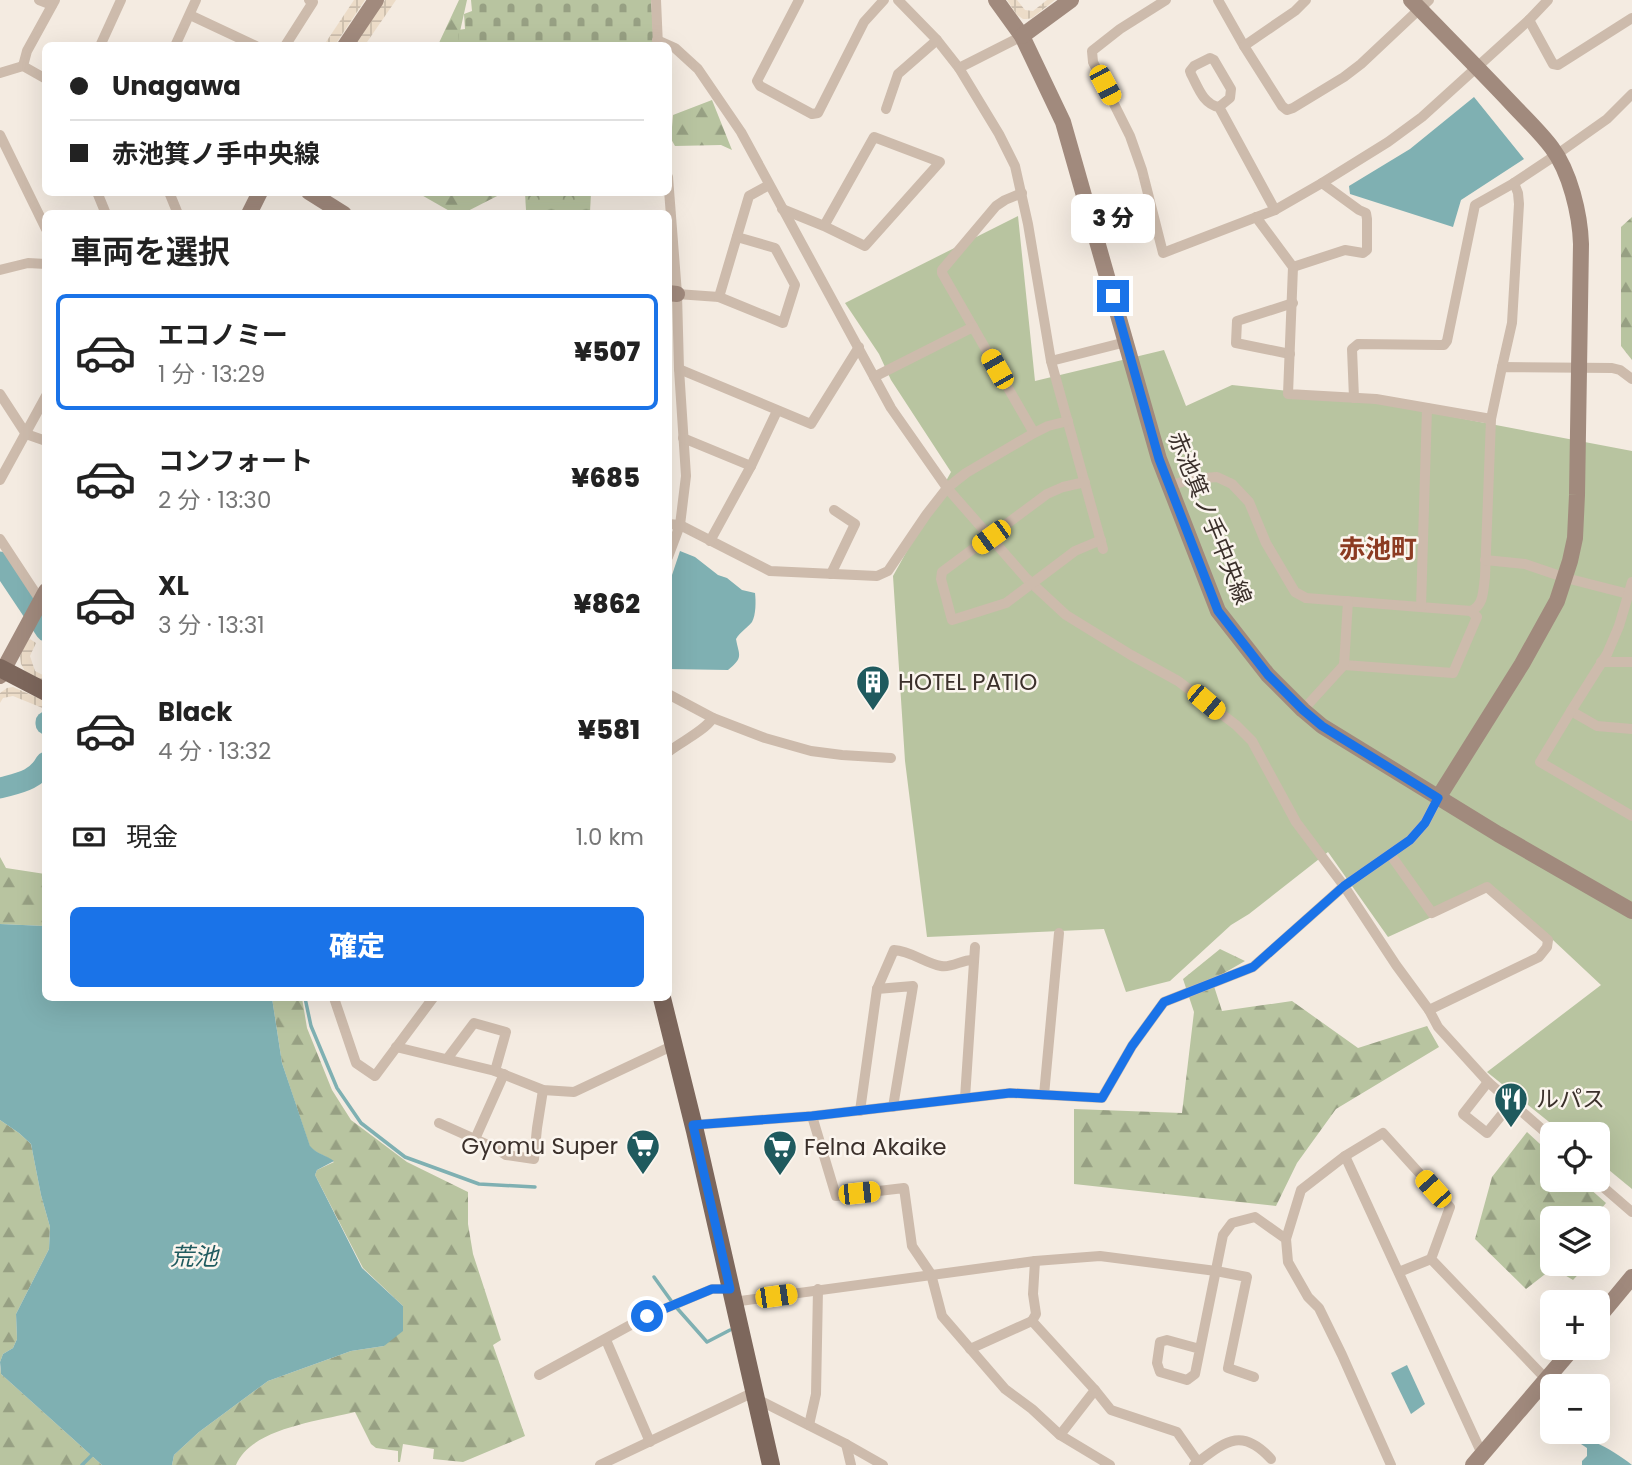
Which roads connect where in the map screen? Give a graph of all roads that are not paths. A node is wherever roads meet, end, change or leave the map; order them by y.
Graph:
1 (39, 0) edge
2 (121, 0) edge
3 (196, 0) edge
4 (309, 0) edge
5 (376, 0) edge
6 (656, 0) edge
7 (799, 0) edge
8 (884, 0) edge
9 (898, 0) edge
10 (996, 0) edge
11 (1071, 0) edge
12 (1166, 0) edge
13 (1218, 0) edge
14 (1306, 0) edge
15 (1548, 0) edge
16 (53, 3) edge
17 (1420, 3) edge
18 (190, 15) junction
19 (1632, 18) edge
20 (1529, 20) junction
21 (1022, 36) junction
22 (937, 40) junction
23 (102, 42) edge
24 (180, 42) edge
25 (247, 42) edge
26 (288, 42) edge
27 (348, 42) edge
28 (657, 42) edge
29 (1244, 46) junction
30 (672, 47) edge
31 (23, 66) junction
32 (958, 68) junction
33 (1478, 68) junction
34 (0, 74) edge
35 (42, 77) edge
36 (1632, 94) edge
37 (1219, 107) junction
38 (886, 109) dead end
39 (0, 135) edge
40 (1556, 155) junction
41 (1322, 183) junction
42 (1514, 183) junction
43 (769, 185) junction
44 (1022, 193) junction
45 (315, 196) edge
46 (782, 209) junction
47 (338, 210) edge
48 (1275, 210) junction
49 (1256, 217) junction
50 (42, 221) edge
51 (824, 226) junction
52 (737, 237) junction
53 (672, 258) edge
54 (42, 264) edge
55 (1293, 267) junction
56 (0, 270) edge
57 (673, 293) edge
58 (719, 298) junction
59 (1293, 303) junction
60 (973, 327) junction
61 (1126, 342) junction
62 (859, 347) junction
63 (1290, 354) junction
64 (1051, 361) junction
65 (1502, 367) junction
66 (679, 369) junction
67 (1578, 369) junction
68 (874, 377) junction
69 (1632, 379) edge
70 (0, 394) edge
71 (1354, 398) junction
72 (42, 404) edge
73 (1427, 408) junction
74 (777, 411) junction
75 (1491, 419) junction
76 (1068, 421) junction
77 (1034, 433) junction
78 (26, 434) junction
79 (683, 438) junction
80 (42, 439) edge
81 (751, 466) junction
82 (0, 480) edge
83 (1085, 482) junction
84 (1169, 486) junction
85 (947, 488) junction
86 (834, 510) dead end
87 (674, 524) edge
88 (991, 537) junction
89 (0, 539) edge
90 (710, 541) junction
91 (1485, 560) junction
92 (831, 574) junction
93 (1566, 578) junction
94 (1632, 582) edge
95 (1032, 584) junction
96 (1630, 595) edge
97 (1348, 601) junction
98 (42, 602) edge
99 (1421, 607) junction
100 (1471, 611) junction
101 (1601, 662) junction
102 (1632, 662) edge
103 (1344, 665) junction
104 (1, 670) edge
105 (42, 690) edge
106 (672, 696) edge
107 (1303, 710) junction
108 (1571, 711) junction
109 (713, 718) junction
110 (1632, 729) edge
111 (672, 749) edge
112 (891, 758) dead end
113 (1438, 798) junction
114 (1632, 816) edge
115 (1390, 854) junction
116 (1344, 886) junction
117 (1632, 911) edge
118 (1059, 933) dead end
119 (975, 947) dead end
120 (974, 960) junction
121 (877, 989) junction
122 (335, 1001) edge
123 (430, 1001) edge
124 (663, 1001) edge
125 (1429, 1010) junction
126 (674, 1045) junction
127 (396, 1048) junction
128 (447, 1059) junction
129 (500, 1072) junction
130 (1488, 1082) junction
131 (543, 1090) junction
132 (1044, 1095) junction
133 (965, 1098) junction
134 (1512, 1102) junction
135 (893, 1107) junction
136 (860, 1111) junction
137 (812, 1116) junction
138 (439, 1123) dead end
139 (693, 1125) junction
140 (1540, 1127) edge
141 (475, 1139) junction
142 (1345, 1156) junction
143 (1609, 1192) edge
144 (1632, 1212) edge
145 (1286, 1239) junction
146 (1431, 1259) junction
147 (1035, 1261) junction
148 (1216, 1272) junction
149 (1399, 1272) junction
150 (930, 1274) junction
151 (1632, 1277) edge
152 (818, 1289) junction
153 (731, 1295) junction
154 (1610, 1304) edge
155 (1032, 1321) junction
156 (606, 1340) junction
157 (970, 1349) junction
158 (1200, 1349) junction
159 (1563, 1360) edge
160 (539, 1374) dead end
161 (1541, 1374) edge
162 (1550, 1374) edge
163 (1254, 1377) dead end
164 (1540, 1386) edge
165 (1095, 1390) junction
166 (755, 1395) junction
167 (809, 1425) junction
168 (1060, 1435) junction
169 (650, 1442) junction
170 (846, 1444) junction
171 (1271, 1459) dead end
172 (1478, 1459) edge
173 (1196, 1464) edge
174 (600, 1465) edge
175 (771, 1465) edge
176 (851, 1465) edge
177 (883, 1465) edge
178 (1110, 1465) edge
179 (1391, 1465) edge

1 - 16 street
2 - 23 street
3 - 18 street
4 - 26 street
5 - 27 street
6 - 28 street
7 - 8 street
9 - 22 street
10 - 21 street, 赤池箕ノ手中央線
11 - 21 street
12 - 49 street
13 - 29 street
14 - 29 street
15 - 20 street
16 - 31 street
17 - 29 street
17 - 33 street
18 - 24 street
18 - 25 street
19 - 20 street
20 - 33 street
21 - 32 street
21 - 61 street, 赤池箕ノ手中央線
22 - 32 street
22 - 38 street
30 - 43 street
31 - 34 street
31 - 35 street
32 - 44 street
33 - 40 street
33 - 41 street
36 - 40 street
37 - 37 street
37 - 48 street
39 - 50 street
40 - 42 street
40 - 67 street
41 - 48 street
41 - 55 street
42 - 65 street
42 - 71 street
43 - 46 street
43 - 52 street
44 - 60 street
44 - 64 street
45 - 47 street
46 - 51 street
46 - 62 street
48 - 49 street
49 - 55 street
51 - 51 street
52 - 58 street
52 - 58 street
53 - 57 street
54 - 56 street
55 - 59 street
57 - 58 street
57 - 66 street
59 - 63 street
59 - 63 street
60 - 68 street
60 - 77 street
61 - 64 street
61 - 84 street, 赤池箕ノ手中央線
62 - 68 street
62 - 74 street
63 - 71 street
64 - 76 street
65 - 67 street
65 - 75 street
66 - 74 street
66 - 79 street
67 - 69 street
67 - 93 street
68 - 85 street
70 - 78 street
71 - 73 street
72 - 78 street
73 - 75 street
73 - 99 street
74 - 81 street
75 - 91 street
76 - 77 street
76 - 83 street
77 - 85 street
78 - 80 street
78 - 82 street
79 - 81 street
79 - 87 street
81 - 90 street
83 - 88 street
83 - 95 street
84 - 97 street
84 - 107 street, 赤池箕ノ手中央線
85 - 88 street
85 - 92 street
86 - 92 street
87 - 90 street
88 - 95 street
88 - 95 street
89 - 98 street
90 - 92 street
91 - 93 street
91 - 100 street
93 - 96 street
93 - 113 street
94 - 96 street
95 - 116 street
96 - 101 street
97 - 99 street
97 - 103 street
98 - 104 street
99 - 100 street
100 - 103 street
101 - 102 street
101 - 108 street
103 - 107 street
104 - 105 main road
106 - 109 street
107 - 113 street, 赤池箕ノ手中央線
108 - 110 street
108 - 114 street
109 - 111 street
109 - 112 street
113 - 115 street
113 - 117 street, 赤池箕ノ手中央線
115 - 116 street
115 - 125 street
116 - 125 street
116 - 132 street
118 - 132 street
119 - 120 street
120 - 121 street
120 - 133 street
121 - 135 street
121 - 136 street
122 - 127 street
123 - 127 street
124 - 126 main road
125 - 130 street
126 - 131 street
126 - 139 main road
127 - 128 street
128 - 129 street
128 - 129 street
129 - 131 street
129 - 141 street
130 - 134 street
130 - 134 street
131 - 141 street
132 - 133 street
133 - 135 street
134 - 140 street
135 - 136 street
136 - 137 street
137 - 139 street
137 - 150 street
138 - 141 street
139 - 153 main road
142 - 145 street
142 - 146 street
142 - 149 street
143 - 144 street
145 - 148 street
145 - 179 street
146 - 149 street
146 - 161 street
147 - 148 street
147 - 150 street
147 - 155 street
148 - 158 street
148 - 163 street
149 - 172 street
150 - 152 street
150 - 157 street
151 - 154 street
152 - 153 street
152 - 167 street
153 - 156 street
153 - 166 main road
155 - 157 street
155 - 165 street
156 - 160 street
156 - 169 street
157 - 168 street
158 - 158 street
159 - 162 street
164 - 172 street
165 - 168 street
165 - 173 street
166 - 167 street
166 - 169 street
166 - 175 main road
167 - 170 street
168 - 178 street
169 - 174 street
170 - 176 street
170 - 177 street
171 - 173 street

